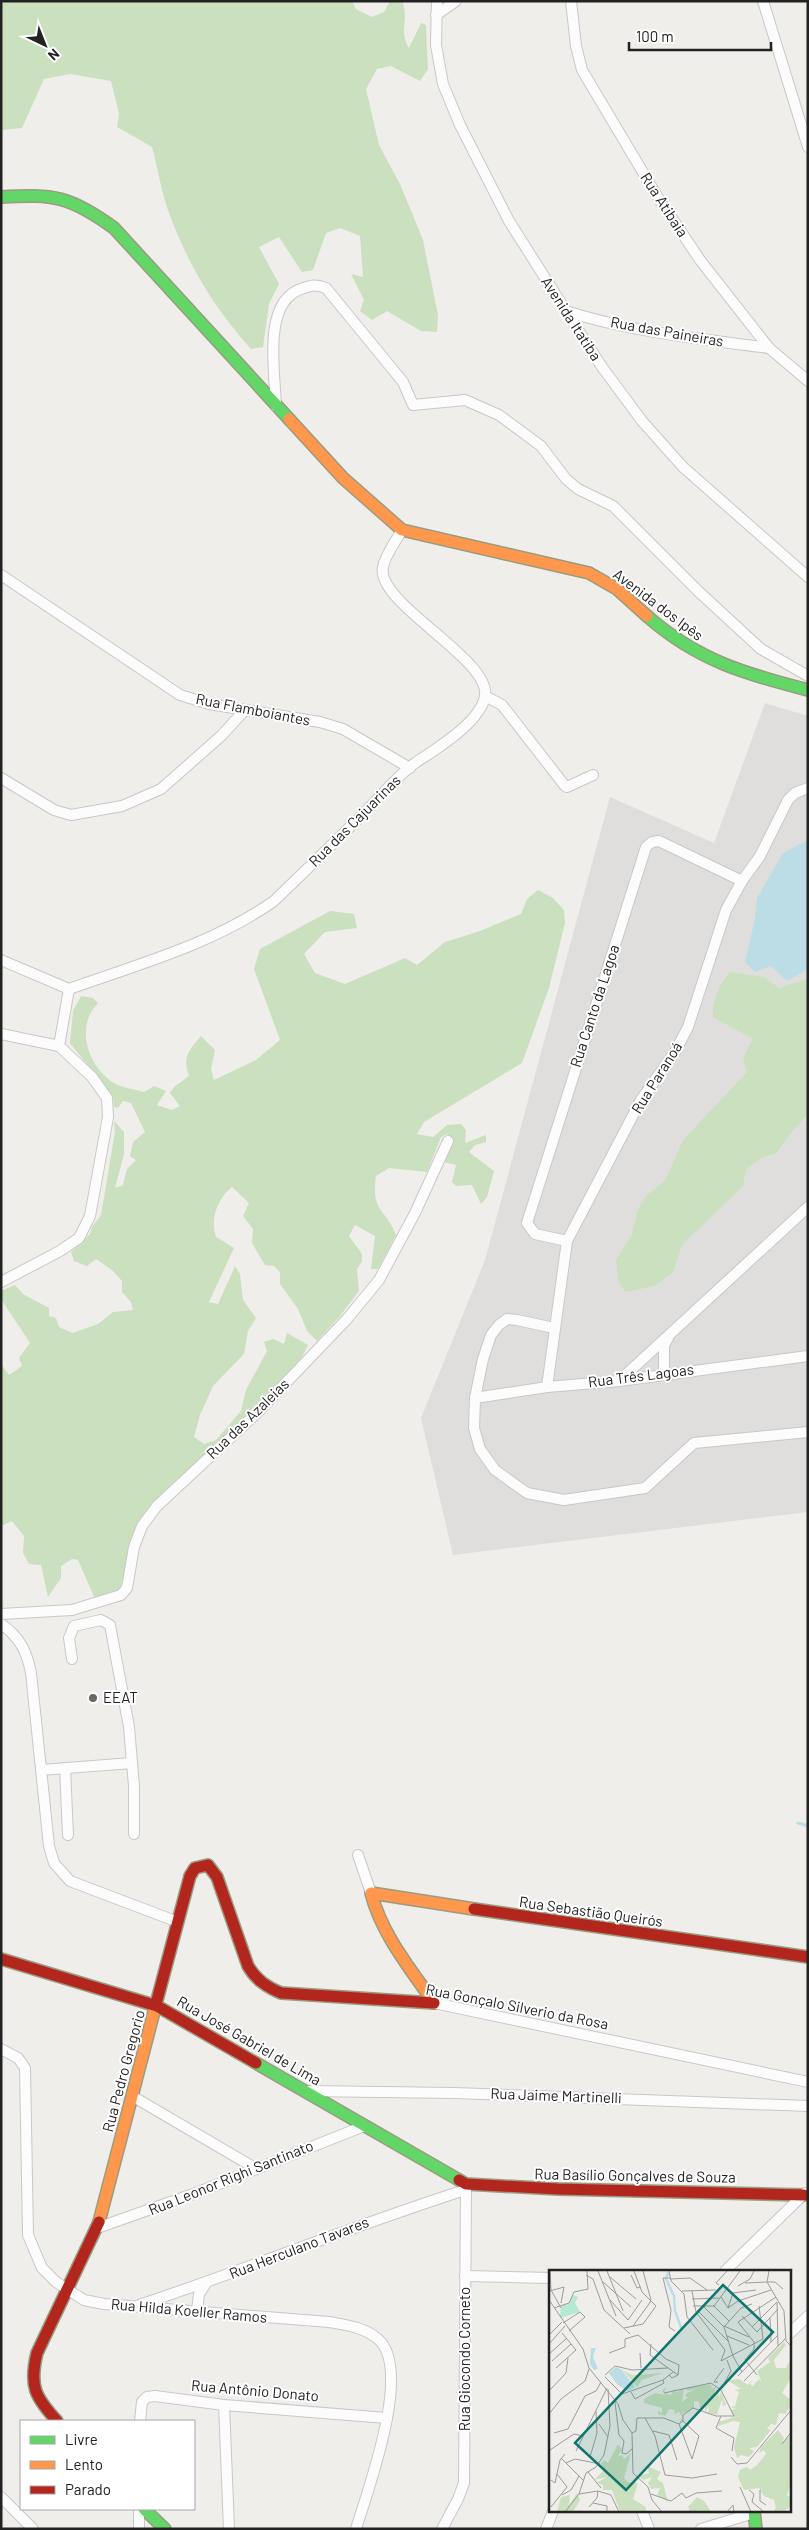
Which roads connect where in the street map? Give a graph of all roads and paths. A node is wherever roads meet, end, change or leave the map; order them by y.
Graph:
1 (437, 1) edge
2 (456, 1) edge
3 (571, 1) edge
4 (763, 1) edge
5 (436, 15) junction
6 (803, 115) edge
7 (808, 147) edge
8 (1, 196) edge
9 (566, 312) junction
10 (769, 348) junction
11 (808, 381) edge
12 (276, 406) junction
13 (402, 530) junction
14 (1, 575) edge
15 (808, 577) edge
16 (808, 676) edge
17 (808, 690) edge
18 (485, 696) junction
19 (244, 712) junction
20 (410, 768) junction
21 (593, 775) dead end
22 (1, 778) edge
23 (808, 788) edge
24 (742, 881) junction
25 (1, 960) edge
26 (69, 988) junction
27 (1, 1034) edge
28 (59, 1046) junction
29 (448, 1141) dead end
30 (808, 1207) edge
31 (566, 1240) junction
32 (1, 1282) edge
33 (554, 1328) junction
34 (670, 1333) junction
35 (808, 1356) edge
36 (664, 1374) junction
37 (619, 1381) junction
38 (547, 1387) junction
39 (474, 1398) junction
40 (808, 1432) edge
41 (1, 1614) edge
42 (1, 1624) edge
43 (72, 1659) dead end
44 (132, 1762) junction
45 (65, 1768) junction
46 (41, 1770) junction
47 (134, 1834) dead end
48 (68, 1835) dead end
49 (358, 1855) dead end
50 (208, 1865) joint
51 (371, 1894) junction
52 (178, 1922) junction
53 (808, 1957) edge
54 (1, 1959) edge
55 (434, 2004) junction
56 (157, 2006) junction
57 (1, 2049) edge
58 (808, 2082) edge
59 (305, 2090) junction
60 (132, 2096) junction
61 (808, 2106) edge
62 (364, 2126) junction
63 (255, 2168) junction
64 (466, 2187) junction
65 (806, 2195) edge
66 (97, 2228) junction
67 (726, 2270) edge
68 (466, 2276) junction
69 (549, 2278) edge
70 (206, 2283) junction
71 (66, 2290) junction
72 (133, 2307) junction
73 (197, 2311) junction
74 (808, 2316) edge
75 (792, 2331) edge
76 (224, 2405) junction
77 (387, 2418) junction
78 (56, 2420) edge
79 (140, 2420) edge
80 (1, 2497) edge
81 (139, 2510) edge
82 (145, 2510) edge
83 (553, 2512) edge
84 (642, 2512) edge
85 (754, 2512) edge
86 (33, 2529) edge
87 (139, 2529) edge
88 (165, 2529) edge
89 (229, 2529) edge
90 (356, 2529) edge
91 (442, 2529) edge
92 (546, 2529) edge
93 (649, 2529) edge
94 (701, 2529) edge
95 (756, 2529) edge

1 - 5 street, Avenida Itatiba
2 - 5 street
3 - 10 street, Rua Atibaia
4 - 6 street
5 - 9 street, Avenida Itatiba
6 - 7 street
8 - 12 street
9 - 10 street, Rua das Paineiras
9 - 15 street, Avenida Itatiba
10 - 11 street, Rua Atibaia
12 - 13 street
12 - 16 street
13 - 17 street, Avenida dos Ipês
13 - 18 street
14 - 19 street, Rua Flamboiantes
18 - 20 street, Rua das Cajuarinas
18 - 21 street
19 - 20 street, Rua Flamboiantes
19 - 22 street
20 - 26 street, Rua das Cajuarinas
23 - 24 street, Rua Paranoá
24 - 31 street, Rua Paranoá
24 - 31 street, Rua Canto da Lagoa
25 - 26 street
26 - 28 street
27 - 28 street
28 - 32 street
29 - 41 street, Rua das Azaleias
30 - 34 street
31 - 33 street, Rua Paranoá
33 - 38 street, Rua Paranoá
33 - 39 street
34 - 36 street
34 - 37 street
35 - 36 street, Rua Três Lagoas
36 - 37 street, Rua Três Lagoas
37 - 38 street, Rua Três Lagoas
38 - 39 street, Rua Três Lagoas
39 - 40 street
42 - 46 street
43 - 44 street
44 - 45 street
44 - 47 street
45 - 46 street
45 - 48 street
46 - 52 street
49 - 51 street
50 - 52 street, Rua Pedro Gregorio
50 - 55 street, Rua Gonçalo Silverio da Rosa
51 - 53 street, Rua Sebastião Queirós
51 - 55 street
52 - 56 street, Rua Pedro Gregorio
54 - 56 street, Rua José Gabriel de Lima
55 - 58 street, Rua Gonçalo Silverio da Rosa
56 - 59 street, Rua José Gabriel de Lima
56 - 60 street, Rua Pedro Gregorio
57 - 71 street, Rua Hilda Koeller Ramos
59 - 61 street, Rua Jaime Martinelli
59 - 62 street, Rua José Gabriel de Lima
60 - 63 street
60 - 66 street, Rua Pedro Gregorio
62 - 63 street, Rua Leonor Righi Santinato
62 - 64 street, Rua José Gabriel de Lima
63 - 66 street, Rua Leonor Righi Santinato
64 - 65 street, Rua Basílio Gonçalves de Souza
64 - 68 street, Rua Giocondo Corneto
64 - 70 street, Rua Herculano Tavares
65 - 67 street
66 - 71 street, Rua Pedro Gregorio
68 - 69 street
68 - 91 street, Rua Giocondo Corneto
70 - 72 street, Rua Herculano Tavares
70 - 73 street
71 - 72 street, Rua Hilda Koeller Ramos
71 - 78 street
72 - 73 street, Rua Hilda Koeller Ramos
73 - 77 street, Rua Hilda Koeller Ramos
74 - 75 street
76 - 77 street, Rua Antônio Donato
76 - 79 street, Rua Antônio Donato
76 - 89 street
77 - 90 street, Rua Hilda Koeller Ramos
80 - 86 street
81 - 87 street
82 - 88 street
83 - 92 street
84 - 93 street
85 - 94 street
85 - 95 street

